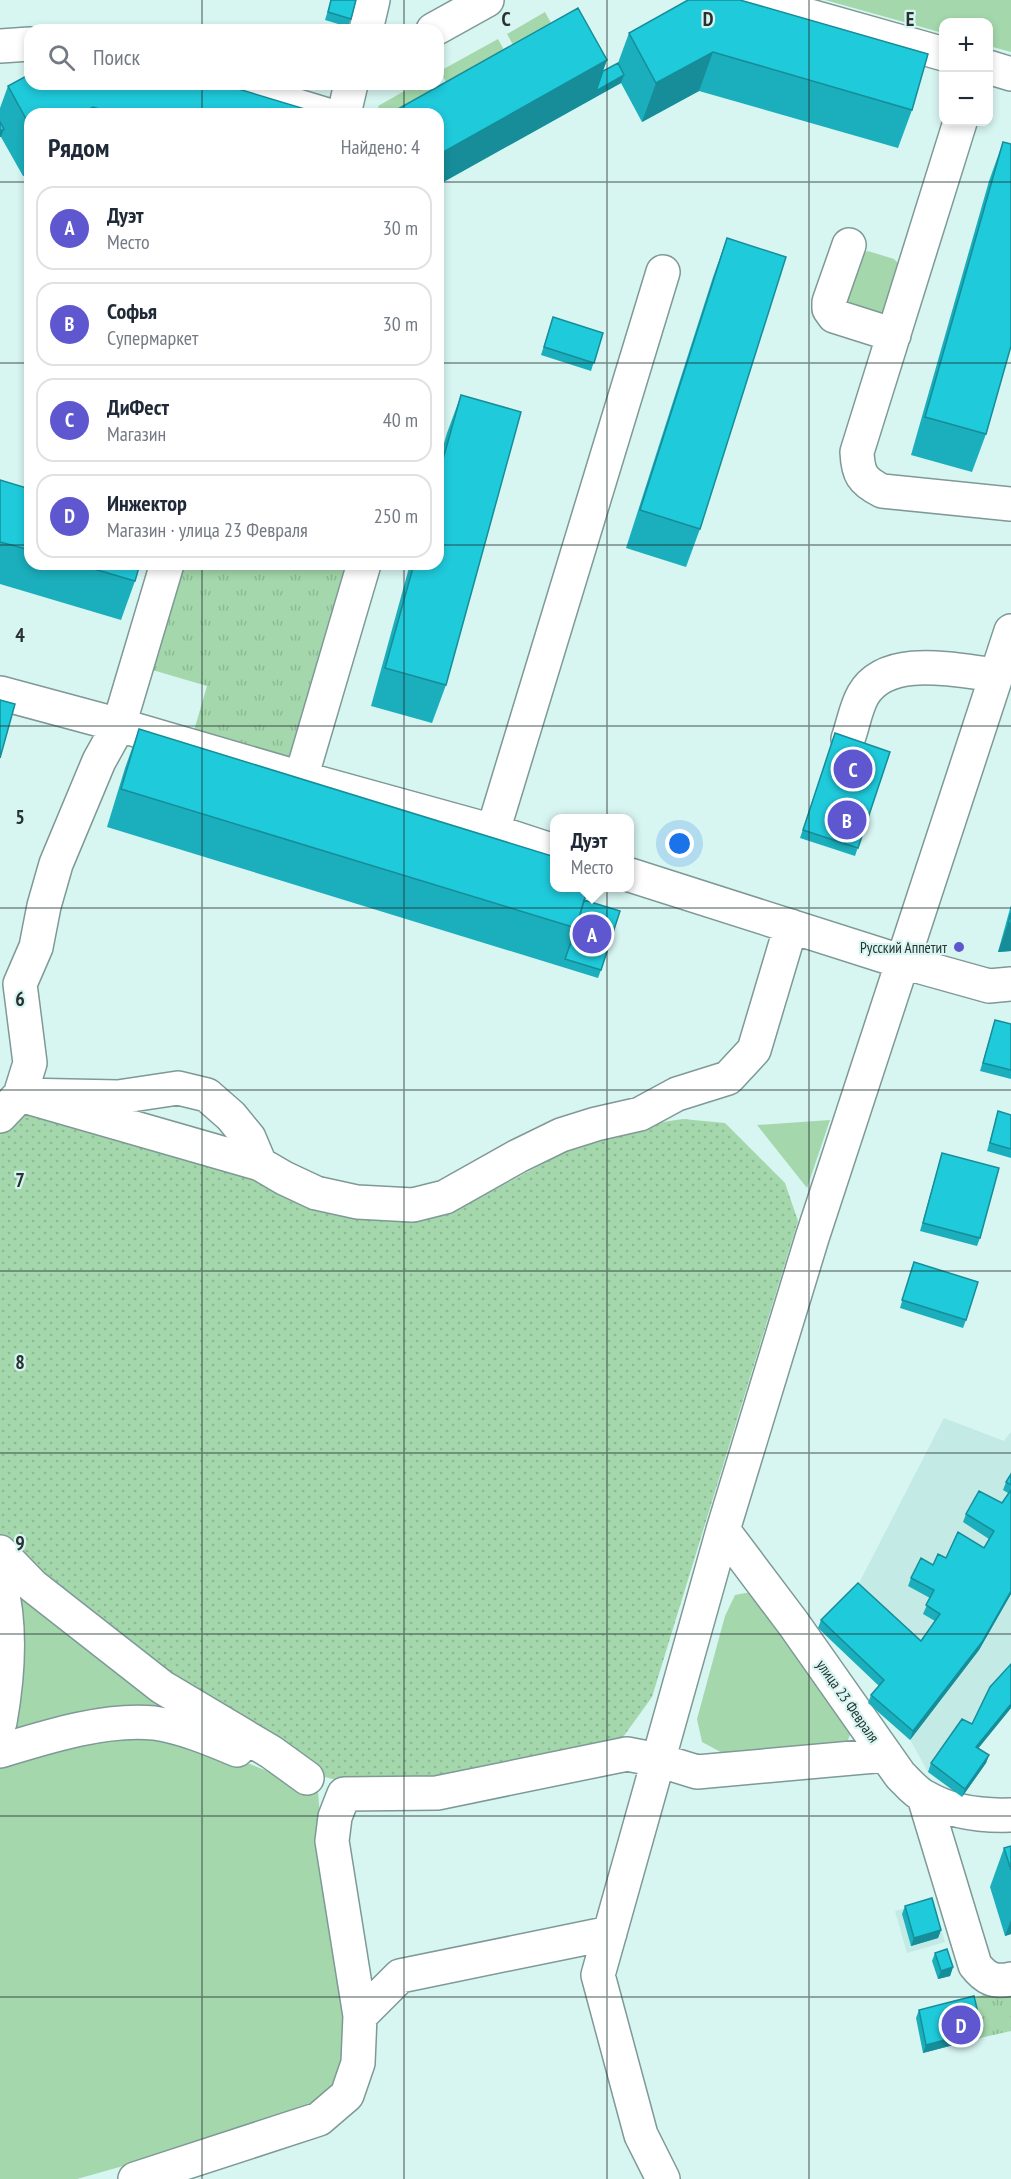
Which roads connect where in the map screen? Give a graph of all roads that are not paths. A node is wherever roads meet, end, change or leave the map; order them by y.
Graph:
1 (374, 0) edge
2 (486, 0) edge
3 (753, 0) edge
4 (368, 24) edge
5 (444, 24) edge
6 (24, 44) edge
7 (0, 46) edge
8 (939, 53) edge
9 (993, 69) edge
10 (1011, 74) edge
11 (245, 90) edge
12 (350, 90) edge
13 (304, 108) edge
14 (345, 108) edge
15 (959, 126) edge
16 (849, 245) dead end
17 (663, 272) dead end
18 (894, 335) junction
19 (1011, 504) edge
20 (165, 570) edge
21 (362, 570) edge
22 (1011, 631) edge
23 (997, 675) junction
24 (0, 693) edge
25 (119, 725) junction
26 (849, 739) edge
27 (301, 778) junction
28 (493, 831) junction
29 (550, 849) edge
30 (634, 876) edge
31 (791, 926) junction
32 (903, 962) junction
33 (1011, 984) edge
34 (10, 1105) edge
35 (260, 1164) junction
36 (723, 1530) junction
37 (0, 1552) edge
38 (0, 1582) edge
39 (0, 1722) edge
40 (0, 1751) edge
41 (886, 1755) junction
42 (658, 1760) junction
43 (307, 1778) junction
44 (344, 1794) junction
45 (924, 1797) junction
46 (1011, 1815) edge
47 (610, 1933) junction
48 (1011, 1979) edge
49 (360, 2016) junction
50 (135, 2179) edge
51 (663, 2179) edge

1 - 4 street
2 - 5 street
3 - 8 street
6 - 7 street
9 - 10 street
11 - 13 street
12 - 14 street
15 - 18 street
16 - 18 street
17 - 28 street
18 - 19 street
20 - 25 street
21 - 27 street
22 - 23 street
23 - 26 street
23 - 32 street
24 - 25 street
25 - 27 street
25 - 34 street
27 - 28 street
28 - 29 street
30 - 31 street
31 - 32 street
31 - 35 street
32 - 33 street
32 - 36 street
34 - 35 street
34 - 35 street
36 - 41 street, улица 23 Февраля
36 - 42 street
37 - 43 street
38 - 39 street
40 - 43 street
41 - 42 street
41 - 45 street, улица 23 Февраля
42 - 44 street
42 - 47 street
43 - 44 street
44 - 49 street
45 - 46 street, улица 23 Февраля
45 - 48 street
47 - 49 street
47 - 51 street
49 - 50 street

